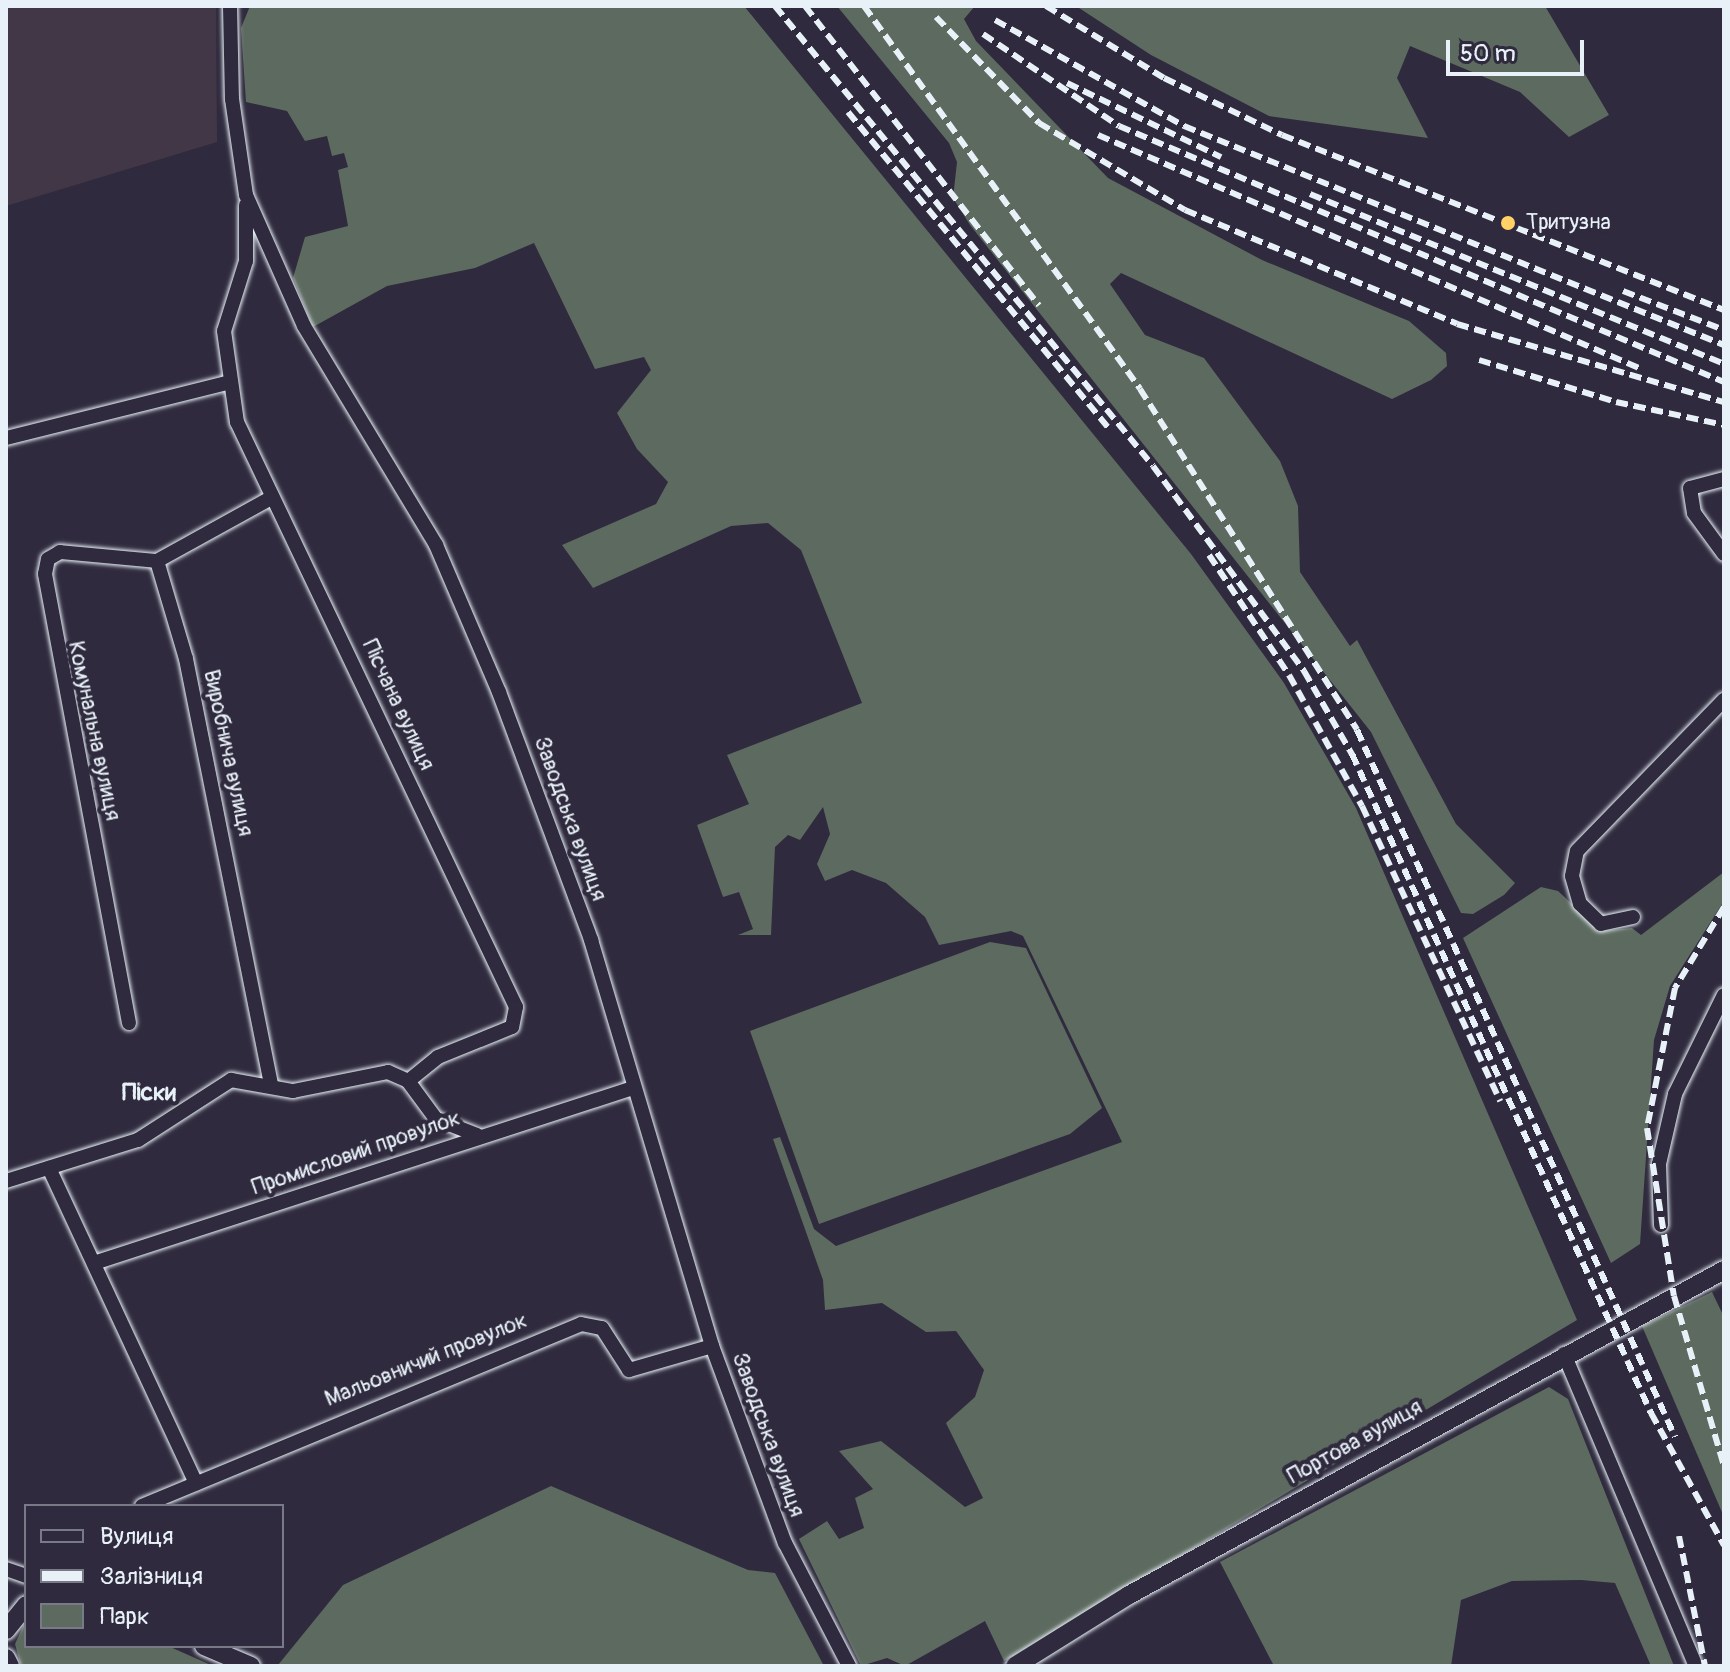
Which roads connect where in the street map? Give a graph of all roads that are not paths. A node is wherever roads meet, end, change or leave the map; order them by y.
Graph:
1 (230, 6) edge
2 (246, 195) junction
3 (226, 383) junction
4 (6, 438) edge
5 (1724, 479) edge
6 (271, 498) junction
7 (1724, 554) edge
8 (157, 561) junction
9 (1724, 700) edge
10 (1633, 917) dead end
11 (1724, 995) edge
12 (129, 1023) dead end
13 (408, 1081) junction
14 (271, 1083) junction
15 (633, 1088) junction
16 (477, 1135) junction
17 (49, 1168) junction
18 (6, 1181) edge
19 (1661, 1225) dead end
20 (94, 1263) junction
21 (1724, 1270) edge
22 (712, 1346) junction
23 (1564, 1354) junction
24 (196, 1483) junction
25 (147, 1504) edge
26 (24, 1608) edge
27 (6, 1630) edge
28 (209, 1648) edge
29 (6, 1658) edge
30 (10, 1666) edge
31 (251, 1666) edge
32 (849, 1666) edge
33 (1015, 1666) edge
34 (1696, 1666) edge

1 - 2 street, Заводська вулиця
2 - 3 street, Пісчана вулиця
2 - 15 street, Заводська вулиця
3 - 4 street
3 - 6 street, Пісчана вулиця
5 - 7 street
6 - 8 street
6 - 13 street, Пісчана вулиця
8 - 12 street, Комунальна вулиця
8 - 14 street, Виробнича вулиця
9 - 10 street
11 - 19 street
13 - 14 street
13 - 16 street
14 - 17 street
15 - 16 street, Промисловий провулок
15 - 22 street, Заводська вулиця
16 - 20 street, Промисловий провулок
17 - 18 street
17 - 20 street
20 - 24 street
21 - 23 street, Портова вулиця
22 - 24 street, Мальовничий провулок
22 - 32 street, Заводська вулиця
23 - 33 street, Портова вулиця
23 - 34 street
24 - 25 street, Мальовничий провулок
26 - 27 street
28 - 31 street
29 - 30 street

